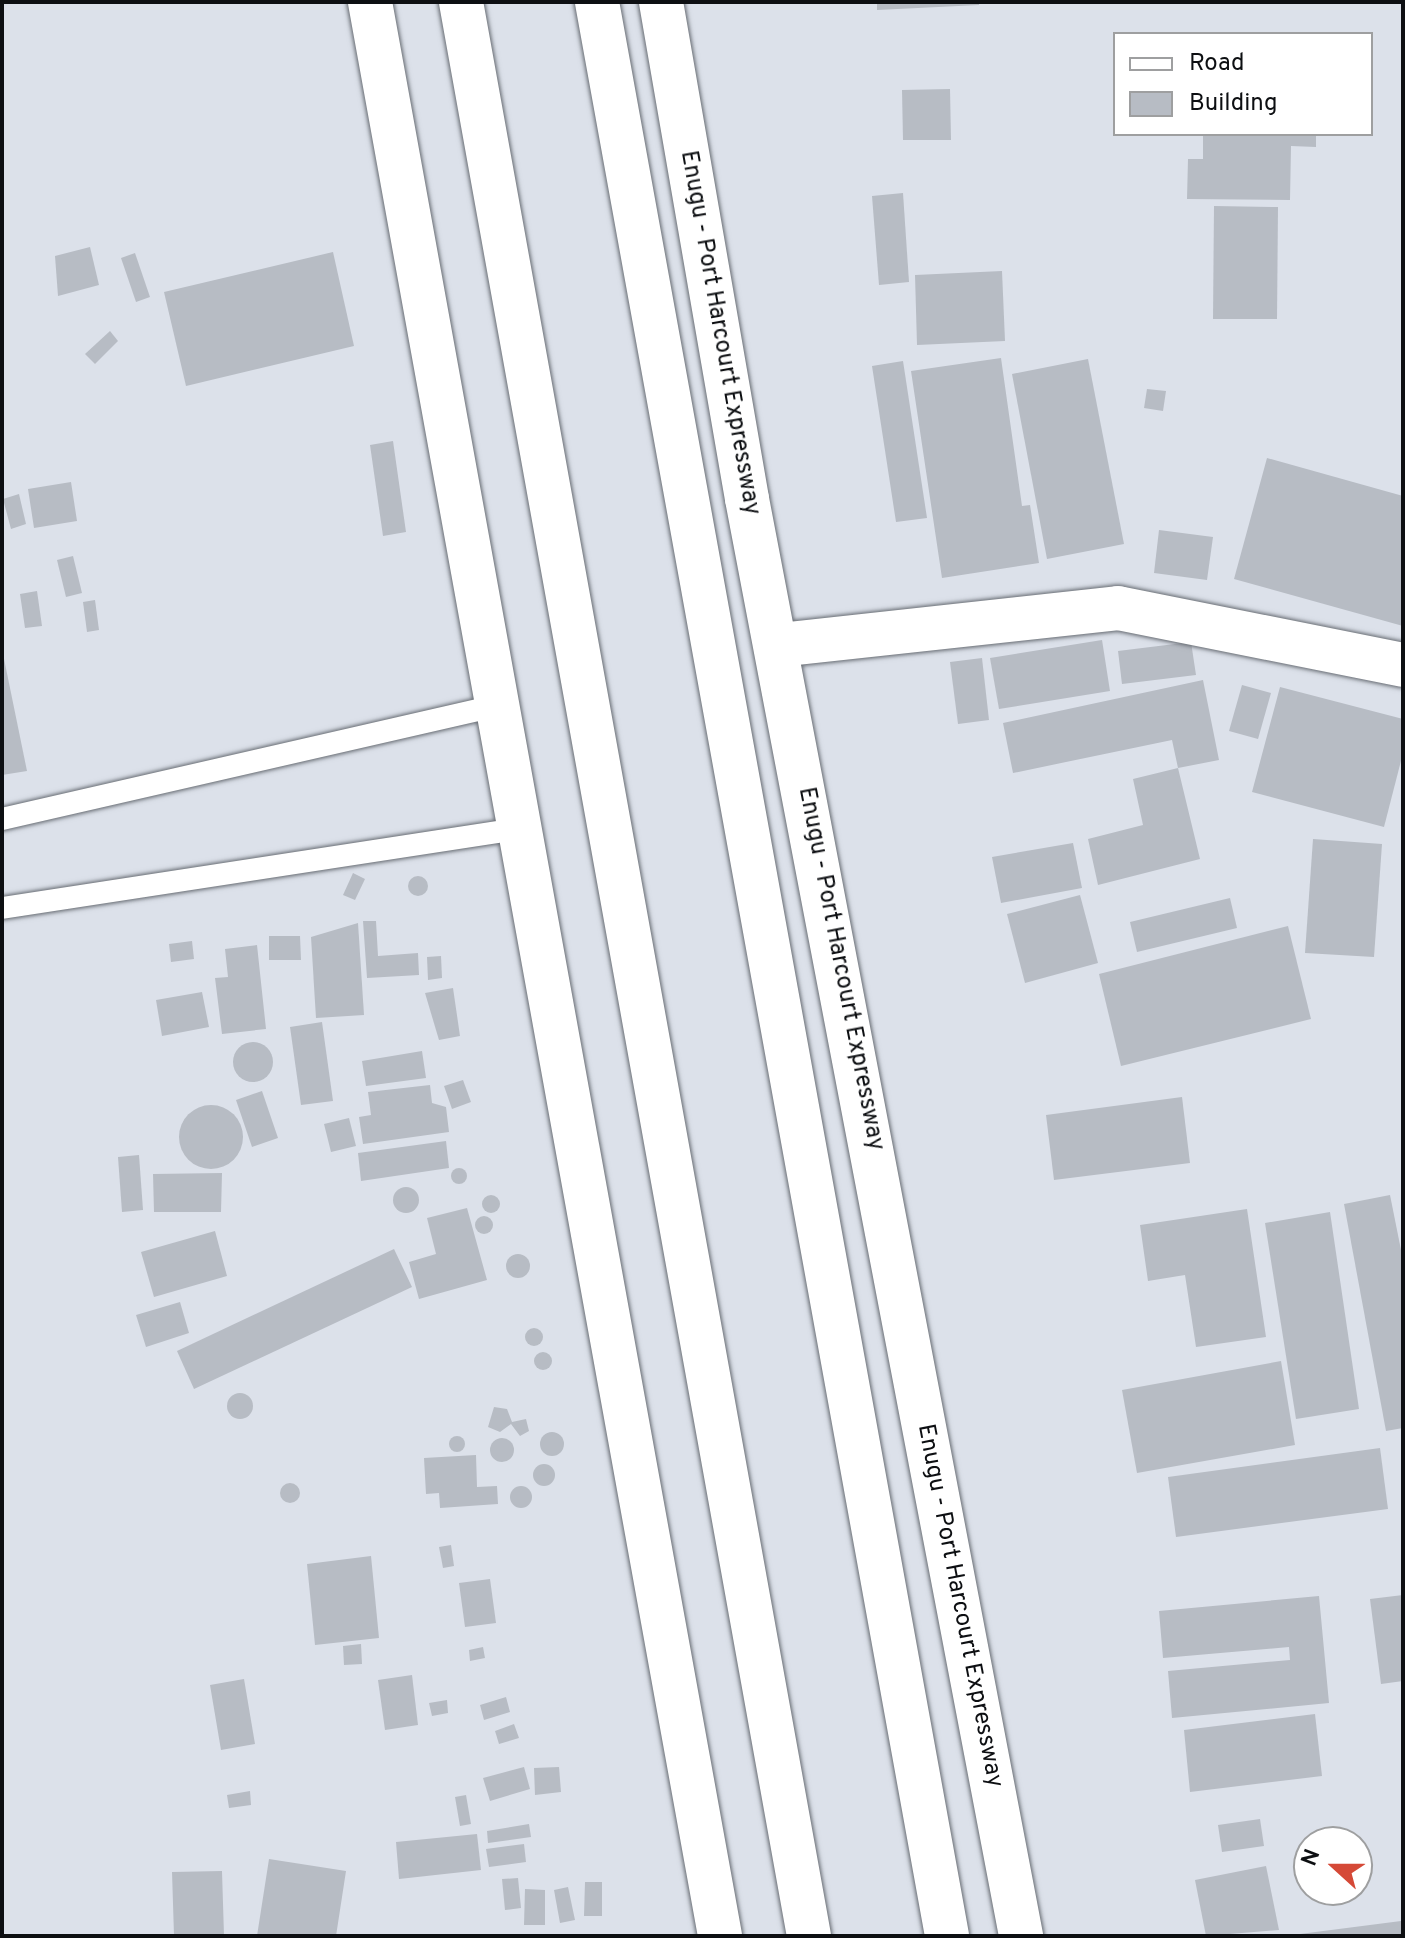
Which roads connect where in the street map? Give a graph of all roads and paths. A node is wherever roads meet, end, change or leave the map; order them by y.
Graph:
1 (370, 2) edge
2 (461, 2) edge
3 (597, 2) edge
4 (661, 2) edge
5 (779, 645) junction
6 (1403, 665) edge
7 (495, 706) junction
8 (2, 819) edge
9 (517, 829) junction
10 (2, 908) edge
11 (720, 1936) edge
12 (809, 1936) edge
13 (947, 1936) edge
14 (1021, 1936) edge

1 - 7 main road
2 - 12 main road
3 - 13 main road
4 - 5 main road, Enugu - Port Harcourt Expressway
5 - 6 main road
5 - 14 main road, Enugu - Port Harcourt Expressway
7 - 8 lane
7 - 9 main road
9 - 10 lane
9 - 11 main road

